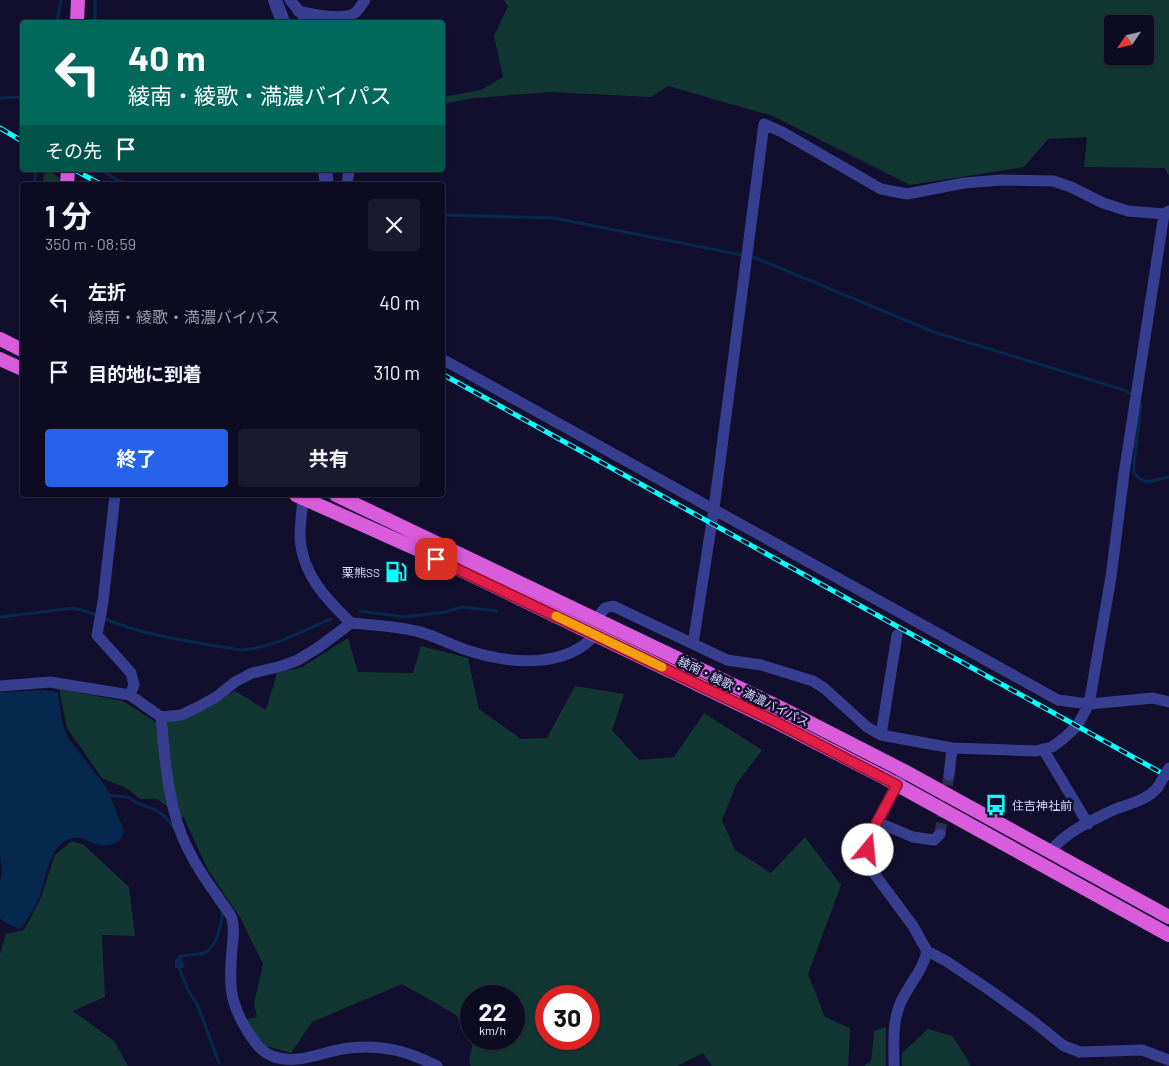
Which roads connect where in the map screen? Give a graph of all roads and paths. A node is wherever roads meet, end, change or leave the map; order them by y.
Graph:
1 (78, 0) edge
2 (275, 0) edge
3 (290, 0) edge
4 (365, 0) edge
5 (298, 11) junction
6 (77, 20) edge
7 (282, 20) edge
8 (306, 20) edge
9 (1166, 213) edge
10 (0, 339) edge
11 (20, 349) edge
12 (0, 358) edge
13 (445, 361) edge
14 (20, 368) edge
15 (116, 497) edge
16 (301, 497) edge
17 (303, 497) edge
18 (340, 497) edge
19 (714, 508) junction
20 (596, 619) junction
21 (351, 623) junction
22 (596, 635) junction
23 (897, 635) dead end
24 (693, 644) junction
25 (0, 686) edge
26 (130, 695) junction
27 (1169, 702) edge
28 (1089, 704) junction
29 (162, 716) junction
30 (881, 735) junction
31 (952, 748) junction
32 (1043, 749) junction
33 (1169, 768) edge
34 (904, 771) junction
35 (949, 775) tunnel mouth
36 (897, 785) junction
37 (877, 822) junction
38 (1088, 824) junction
39 (940, 834) dead end
40 (1050, 852) junction
41 (1169, 917) edge
42 (1169, 935) edge
43 (927, 951) junction
44 (1169, 1060) edge
45 (436, 1066) edge
46 (894, 1066) edge

1 - 6 highway
2 - 7 street
3 - 5 street
4 - 5 street
5 - 8 street
9 - 19 street
9 - 28 street
10 - 11 highway
12 - 14 highway
13 - 19 street
15 - 26 street
16 - 21 street
17 - 22 highway, 綾南・綾歌・満濃バイパス
18 - 20 highway, 綾南・綾歌・満濃バイパス
19 - 24 street
19 - 28 street
20 - 24 street
20 - 34 highway, 綾南・綾歌・満濃バイパス
21 - 22 street
21 - 29 street
22 - 36 highway, 綾南・綾歌・満濃バイパス
23 - 30 street
24 - 30 street
25 - 26 street
26 - 29 street
27 - 28 street
28 - 32 street
29 - 45 street
30 - 31 street
31 - 32 street
31 - 35 street
32 - 38 street
33 - 38 street, bridge
34 - 36 street
34 - 40 highway, 綾南・綾歌・満濃バイパス
36 - 37 street
36 - 42 highway, 綾南・綾歌・満濃バイパス
37 - 39 street
37 - 43 street
38 - 40 street
40 - 41 highway, 綾南・綾歌・満濃バイパス
43 - 44 street
43 - 46 street

